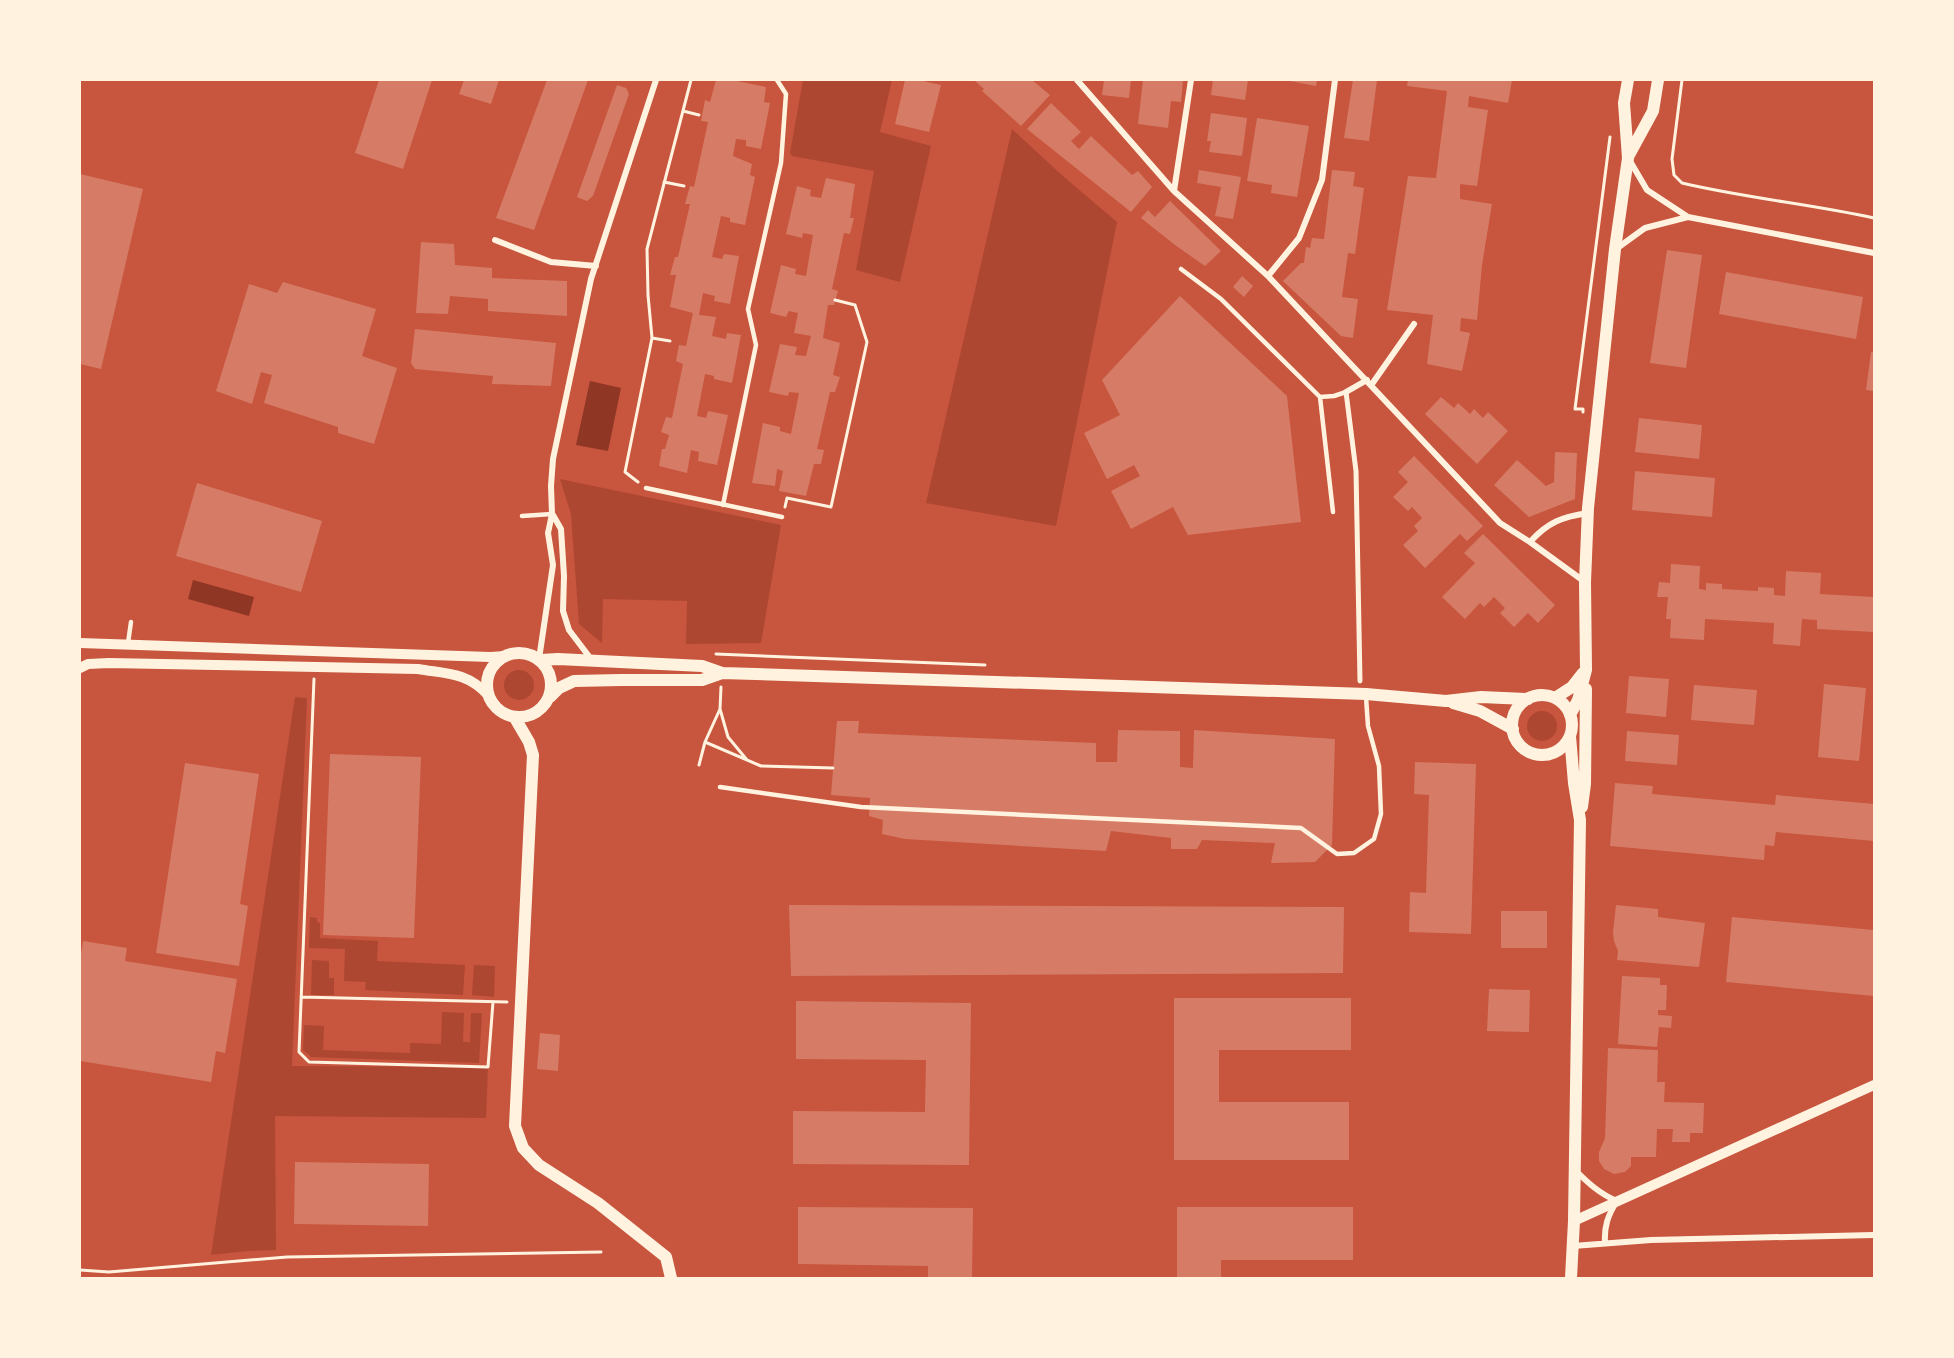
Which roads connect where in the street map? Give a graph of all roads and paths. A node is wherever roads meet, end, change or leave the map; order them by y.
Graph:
1 (656, 80) edge
2 (691, 80) edge
3 (777, 80) edge
4 (1077, 80) edge
5 (1191, 80) edge
6 (1335, 80) edge
7 (1628, 80) edge
8 (1658, 80) edge
9 (1682, 80) edge
10 (1085, 83) edge
11 (683, 111) junction
12 (699, 115) dead end
13 (1612, 126) dead end
14 (1628, 158) junction
15 (664, 182) junction
16 (684, 186) dead end
17 (1174, 191) junction
18 (1688, 217) junction
19 (1875, 218) edge
20 (495, 240) dead end
21 (1875, 248) edge
22 (1615, 249) junction
23 (1859, 250) junction
24 (1875, 254) edge
25 (596, 266) junction
26 (1180, 269) dead end
27 (1268, 276) junction
28 (835, 300) dead end
29 (1414, 324) dead end
30 (652, 338) junction
31 (670, 341) dead end
32 (1369, 382) junction
33 (1346, 392) junction
34 (1320, 397) junction
35 (1583, 420) dead end
36 (646, 488) joint
37 (723, 505) junction
38 (1334, 512) dead end
39 (1588, 513) junction
40 (552, 514) junction
41 (522, 516) dead end
42 (782, 517) joint
43 (1530, 542) junction
44 (1585, 582) junction
45 (131, 622) dead end
46 (80, 643) edge
47 (128, 643) junction
48 (506, 656) junction
49 (540, 660) junction
50 (593, 660) junction
51 (315, 666) junction
52 (80, 668) edge
53 (1586, 670) junction
54 (722, 673) junction
55 (1360, 681) dead end
56 (1366, 694) junction
57 (488, 695) junction
58 (550, 697) junction
59 (1555, 698) junction
60 (1528, 699) junction
61 (1446, 700) junction
62 (720, 709) junction
63 (1570, 715) junction
64 (514, 718) junction
65 (1513, 729) junction
66 (1570, 736) junction
67 (705, 742) junction
68 (749, 761) junction
69 (699, 765) dead end
70 (833, 768) dead end
71 (720, 787) dead end
72 (1580, 820) junction
73 (301, 997) junction
74 (493, 1002) junction
75 (521, 1003) junction
76 (1875, 1085) edge
77 (1575, 1170) junction
78 (1617, 1201) junction
79 (1574, 1221) junction
80 (1875, 1235) edge
81 (1605, 1243) junction
82 (1572, 1246) junction
83 (601, 1252) dead end
84 (80, 1270) edge
85 (671, 1278) edge
86 (1572, 1278) edge

1 - 25 street
2 - 11 path
3 - 37 lane
4 - 10 street
5 - 17 street
6 - 27 street
7 - 14 main road
8 - 14 main road
9 - 19 path
10 - 17 street
11 - 12 path
11 - 15 path
13 - 35 path
14 - 18 street
14 - 22 main road
15 - 16 path
15 - 30 path
17 - 27 street
18 - 22 street
18 - 23 street
20 - 25 street
21 - 23 street
22 - 39 main road
23 - 24 street
25 - 40 street
26 - 34 lane
27 - 32 street
28 - 42 path
29 - 32 street
30 - 31 path
30 - 36 path
32 - 33 street
32 - 43 street
33 - 34 lane
33 - 55 street
34 - 38 lane
36 - 37 lane
37 - 42 lane
39 - 43 street
39 - 44 main road
40 - 41 lane
40 - 49 street
40 - 50 street
43 - 44 street
44 - 53 main road
45 - 47 lane
46 - 47 street
47 - 48 street
48 - 49 main road
48 - 57 main road
49 - 50 main road
49 - 58 main road
50 - 54 main road
51 - 52 street
51 - 57 street
51 - 73 path
53 - 59 main road
53 - 63 main road
53 - 72 main road
54 - 56 main road
54 - 58 main road
54 - 62 path
56 - 61 main road
56 - 71 lane
57 - 64 main road
58 - 64 main road
59 - 60 main road
59 - 63 main road
60 - 61 main road
60 - 65 main road
61 - 65 main road
62 - 67 path
62 - 68 path
63 - 66 main road
64 - 75 main road
65 - 66 main road
66 - 72 main road
67 - 68 path
67 - 69 path
68 - 70 path
72 - 77 main road
73 - 74 path
73 - 74 path
74 - 75 path
75 - 85 main road
76 - 78 street
77 - 78 street
77 - 79 main road
78 - 79 street
78 - 81 street
79 - 82 main road
80 - 81 street
81 - 82 street
82 - 86 main road
83 - 84 path

